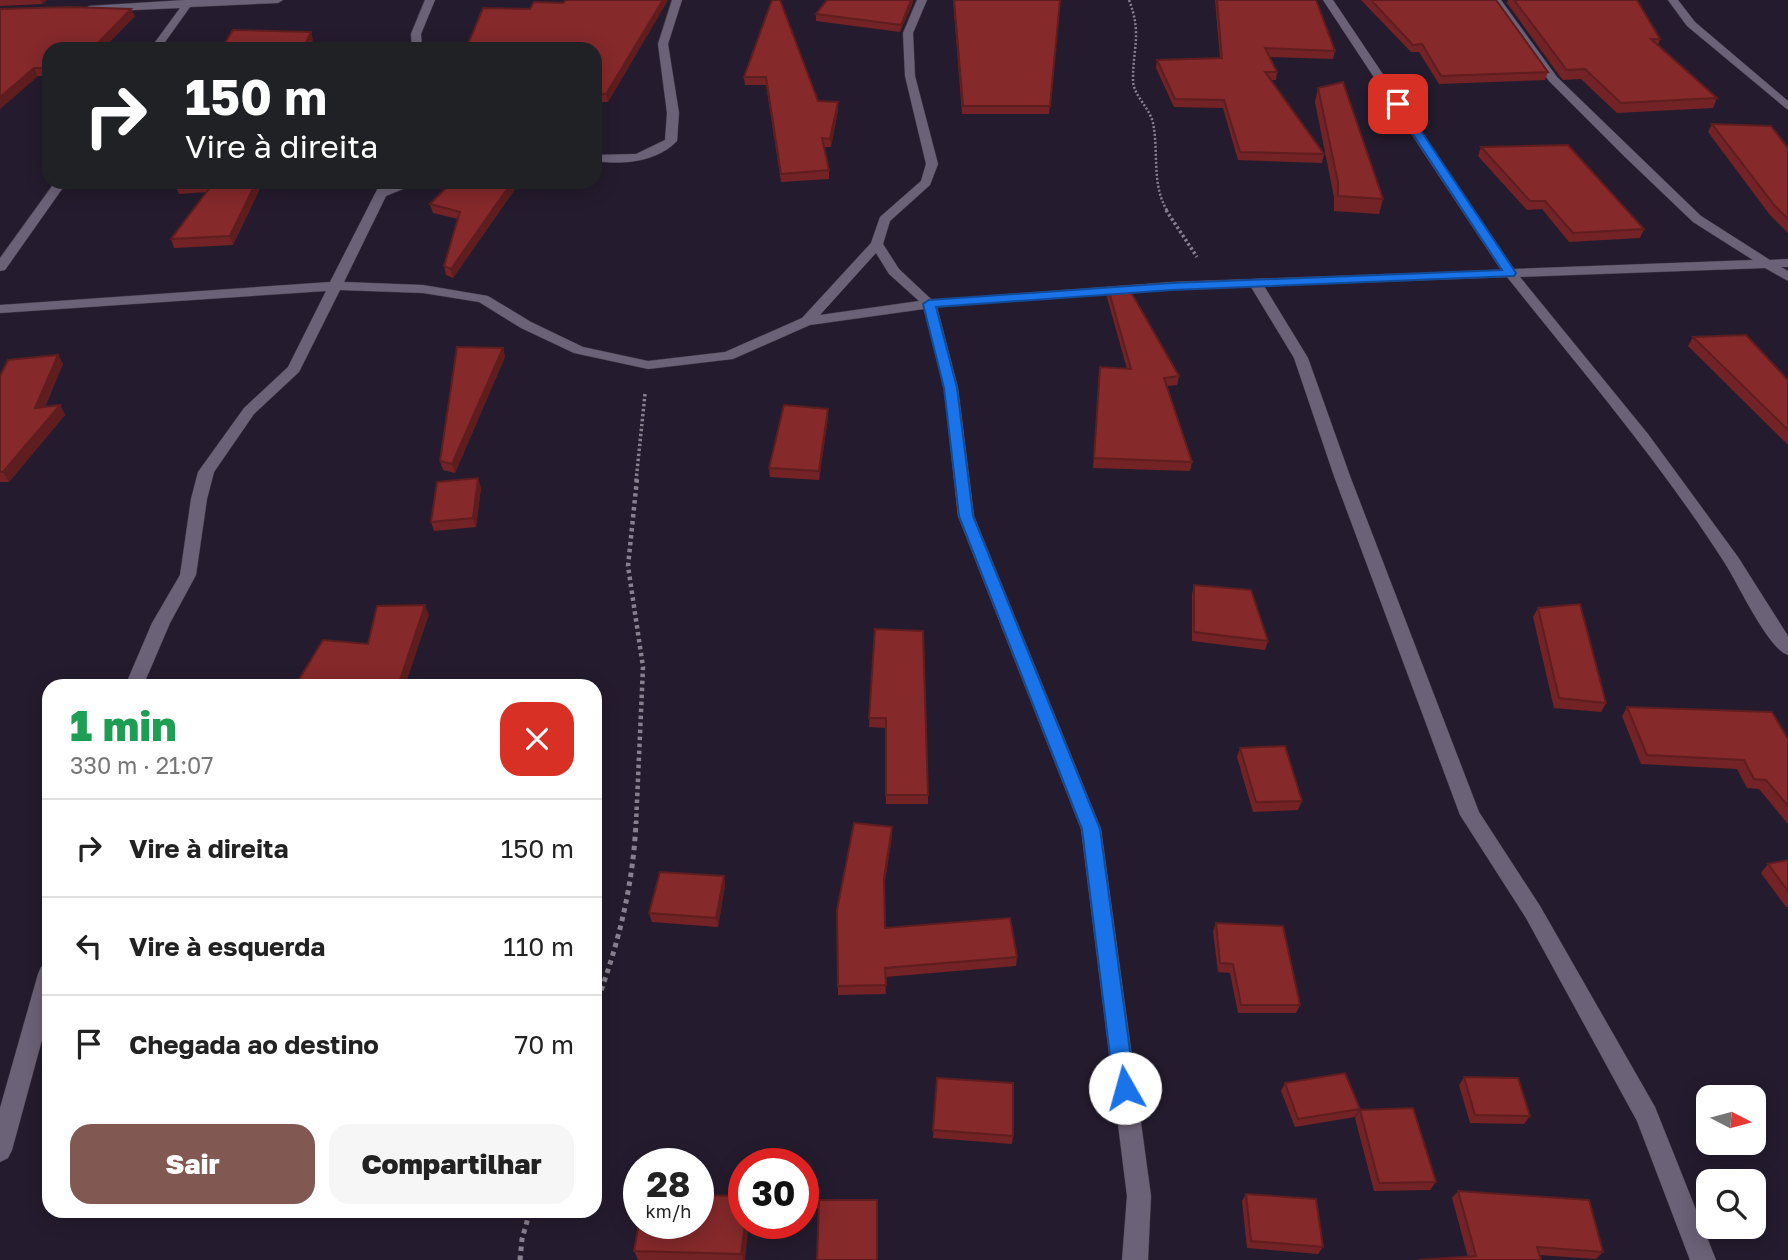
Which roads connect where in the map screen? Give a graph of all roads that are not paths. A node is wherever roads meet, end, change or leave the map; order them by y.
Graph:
1 (278, 0) edge
2 (430, 0) edge
3 (677, 0) edge
4 (922, 0) edge
5 (1328, 0) edge
6 (1496, 0) edge
7 (1673, 0) edge
8 (188, 3) edge
9 (78, 9) edge
10 (160, 42) edge
11 (417, 42) edge
12 (1788, 107) edge
13 (602, 158) edge
14 (56, 189) edge
15 (384, 189) edge
16 (877, 244) junction
17 (1788, 263) edge
18 (1771, 264) junction
19 (0, 267) edge
20 (1510, 273) junction
21 (1788, 277) edge
22 (1255, 282) junction
23 (336, 286) junction
24 (929, 304) junction
25 (0, 309) edge
26 (807, 321) junction
27 (1788, 649) edge
28 (137, 679) edge
29 (42, 999) edge
30 (0, 1150) edge
31 (1135, 1260) edge
32 (1703, 1260) edge

1 - 8 street
2 - 11 street
3 - 13 street
4 - 16 street
5 - 20 street
6 - 18 street
7 - 12 street
8 - 9 street
8 - 10 street
14 - 19 street
15 - 23 street
16 - 24 street
16 - 26 street
17 - 18 street
18 - 20 street
18 - 21 street
20 - 22 street
20 - 27 street
22 - 24 street
22 - 32 street
23 - 25 street
23 - 26 street
23 - 28 street
24 - 26 street
24 - 31 street
29 - 30 street

